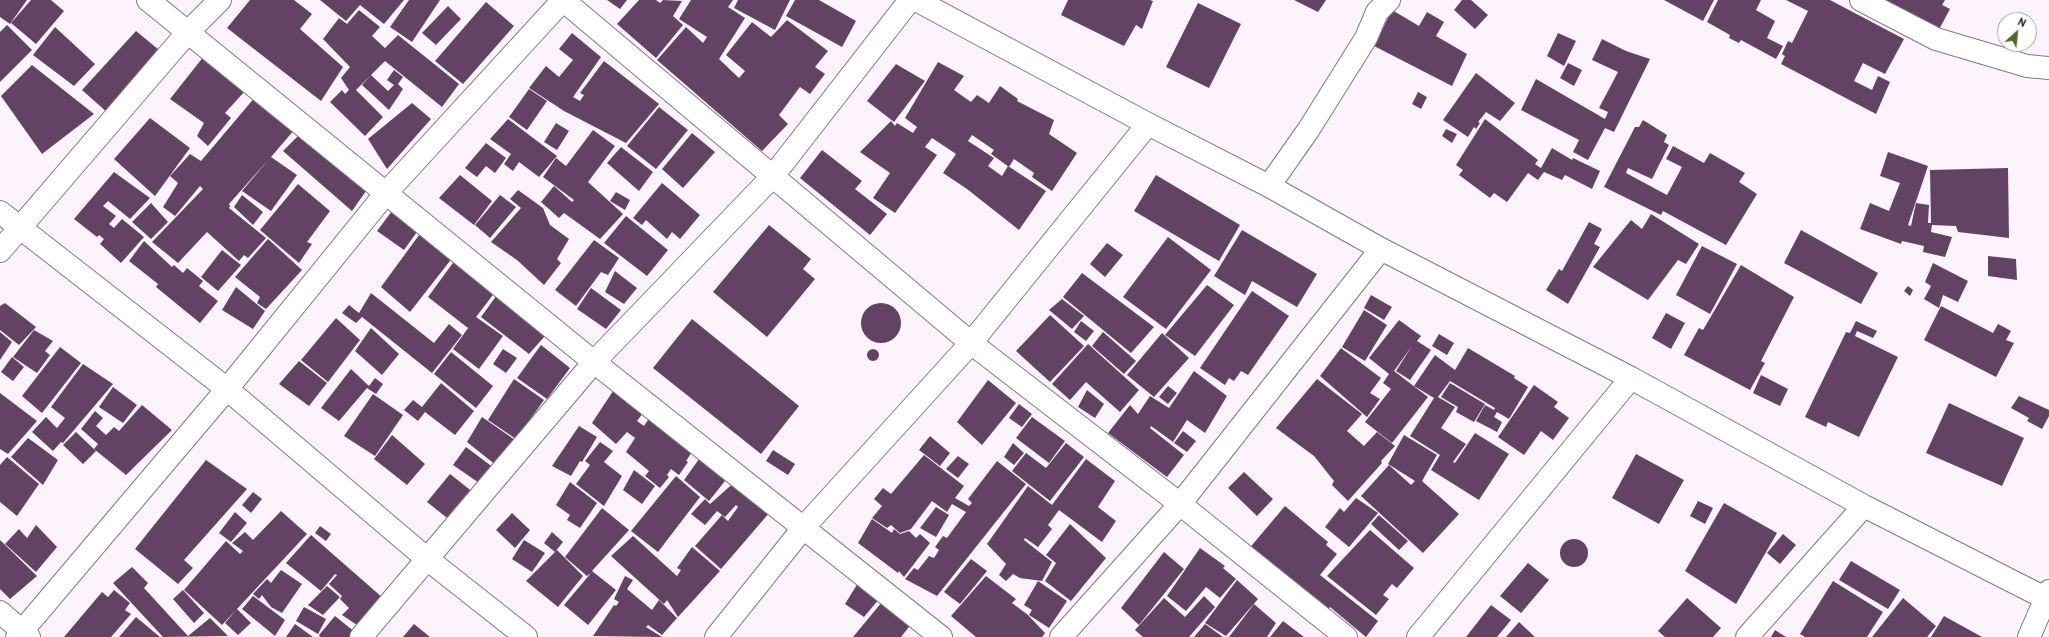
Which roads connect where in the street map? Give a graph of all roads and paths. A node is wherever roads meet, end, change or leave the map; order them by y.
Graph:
1 (148, 0) edge
2 (220, 0) edge
3 (563, 0) edge
4 (910, 0) edge
5 (916, 0) edge
6 (1389, 0) edge
7 (1861, 0) edge
8 (188, 32) junction
9 (2049, 68) edge
10 (1148, 124) junction
11 (773, 176) junction
12 (1269, 186) junction
13 (386, 193) junction
14 (0, 212) edge
15 (19, 228) junction
16 (1381, 249) junction
17 (0, 252) edge
18 (971, 343) junction
19 (594, 362) junction
20 (1631, 378) junction
21 (227, 390) junction
22 (1180, 504) junction
23 (1864, 506) junction
24 (804, 527) junction
25 (426, 558) junction
26 (2048, 596) edge
27 (0, 612) edge
28 (23, 635) edge
29 (362, 637) edge
30 (526, 637) edge
31 (716, 637) edge
32 (941, 637) edge
33 (1061, 637) edge
34 (1346, 637) edge
35 (1418, 637) edge
36 (1747, 637) edge
37 (2029, 637) edge

1 - 8 street
2 - 8 street
3 - 11 street
3 - 13 street
4 - 11 street
5 - 10 street
6 - 12 street
7 - 9 street
8 - 13 street
8 - 15 street
10 - 12 street
10 - 18 street
11 - 18 street
11 - 19 street
12 - 16 street
13 - 19 street
13 - 21 street
14 - 15 street
15 - 17 street
15 - 21 street
16 - 20 street
16 - 22 street
18 - 22 street
18 - 24 street
19 - 24 street
19 - 25 street
20 - 23 street
20 - 35 street
21 - 25 street
21 - 28 street
22 - 33 street
22 - 34 street
23 - 26 street
23 - 36 street
24 - 31 street
24 - 32 street
25 - 29 street
25 - 30 street
26 - 37 street
27 - 28 street

